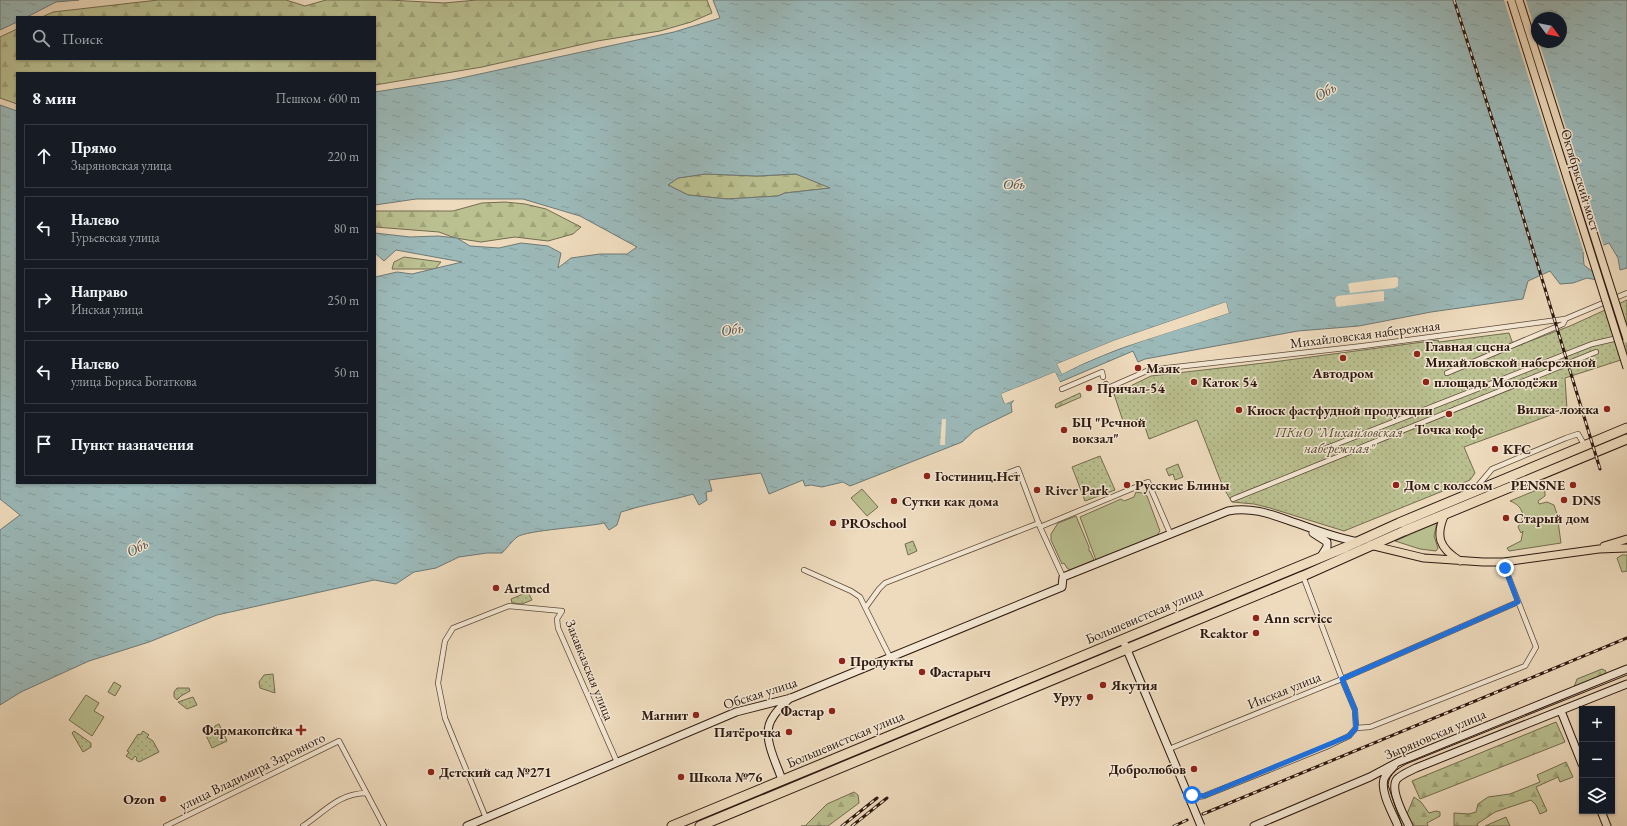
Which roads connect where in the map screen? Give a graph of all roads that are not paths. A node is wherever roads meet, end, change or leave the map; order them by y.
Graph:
1 (1511, 0) edge
2 (1519, 0) edge
3 (1627, 293) edge
4 (1565, 320) dead end
5 (1627, 336) edge
6 (1627, 339) edge
7 (1596, 352) dead end
8 (1627, 368) edge
9 (1447, 373) dead end
10 (1104, 377) dead end
11 (1106, 384) dead end
12 (1062, 389) dead end
13 (1627, 428) edge
14 (1627, 439) edge
15 (1586, 446) junction
16 (1319, 451) dead end
17 (1005, 474) dead end
18 (1471, 494) junction
19 (1233, 498) dead end
20 (1445, 514) junction
21 (1273, 515) junction
22 (1040, 525) junction
23 (1170, 533) junction
24 (1627, 539) edge
25 (1358, 542) junction
26 (1372, 546) junction
27 (1444, 548) junction
28 (1599, 548) junction
29 (1627, 548) edge
30 (1320, 558) junction
31 (1434, 559) junction
32 (1462, 562) junction
33 (1504, 562) junction
34 (804, 570) dead end
35 (1303, 576) junction
36 (1063, 577) junction
37 (1518, 602) junction
38 (866, 607) junction
39 (1123, 639) junction
40 (1127, 649) junction
41 (890, 657) junction
42 (1627, 669) edge
43 (1342, 679) junction
44 (1627, 684) edge
45 (791, 698) junction
46 (1561, 711) junction
47 (1356, 728) junction
48 (1169, 749) junction
49 (1579, 756) edge
50 (617, 762) junction
51 (1398, 762) junction
52 (1370, 777) junction
53 (1384, 779) junction
54 (1397, 779) junction
55 (782, 780) junction
56 (366, 793) junction
57 (1189, 798) junction
58 (1602, 814) edge
59 (486, 818) junction
60 (166, 826) edge
61 (303, 826) edge
62 (384, 826) edge
63 (467, 826) edge
64 (672, 826) edge
65 (700, 826) edge
66 (1201, 826) edge
67 (1254, 826) edge
68 (1398, 826) edge
69 (1408, 826) edge
70 (1607, 826) edge

1 - 8 main road, Октябрьский мост, bridge
2 - 6 main road, Октябрьский мост, bridge
3 - 11 street, Михайловская набережная
4 - 9 street
5 - 16 street
7 - 19 street
10 - 12 street
13 - 15 highway, Большевистская улица
14 - 20 highway, Большевистская улица
15 - 18 highway, Большевистская улица
15 - 18 street
17 - 22 street
18 - 25 highway, Большевистская улица
20 - 26 highway, Большевистская улица
20 - 27 main road
21 - 23 street
21 - 25 street
21 - 30 street
22 - 23 street
22 - 36 street
22 - 38 street
23 - 36 street
24 - 28 main road
25 - 26 main road
25 - 30 highway, Большевистская улица
26 - 31 main road
26 - 35 highway, Большевистская улица
27 - 31 main road
27 - 32 main road
28 - 29 main road
28 - 33 main road
30 - 39 highway, Большевистская улица
31 - 32 main road
32 - 33 main road
33 - 37 street
34 - 38 street
35 - 40 highway, Большевистская улица
35 - 43 street
36 - 41 street, Обская улица
37 - 43 street, Инская улица
37 - 47 street, Зыряновская улица
38 - 41 street
39 - 40 street
39 - 55 highway, Большевистская улица
40 - 48 street
40 - 65 highway, Большевистская улица
41 - 45 street, Обская улица
42 - 51 street, Зыряновская улица
43 - 47 street
43 - 48 street, Инская улица
44 - 46 street, Зыряновская улица
45 - 50 street, Обская улица
45 - 55 street
46 - 49 street
46 - 54 street, Зыряновская улица
47 - 57 street, Зыряновская улица
48 - 57 street
50 - 59 street, Обская улица
50 - 59 street, Закавказская улица
51 - 52 street, Зыряновская улица
51 - 53 street
52 - 53 street
52 - 67 street, Зыряновская улица
53 - 54 street
53 - 68 street
54 - 69 street
55 - 64 highway, Большевистская улица
56 - 60 street, улица Владимира Заровного
56 - 61 street
56 - 62 street
57 - 66 street, bridge
58 - 70 street
59 - 63 street, Обская улица

